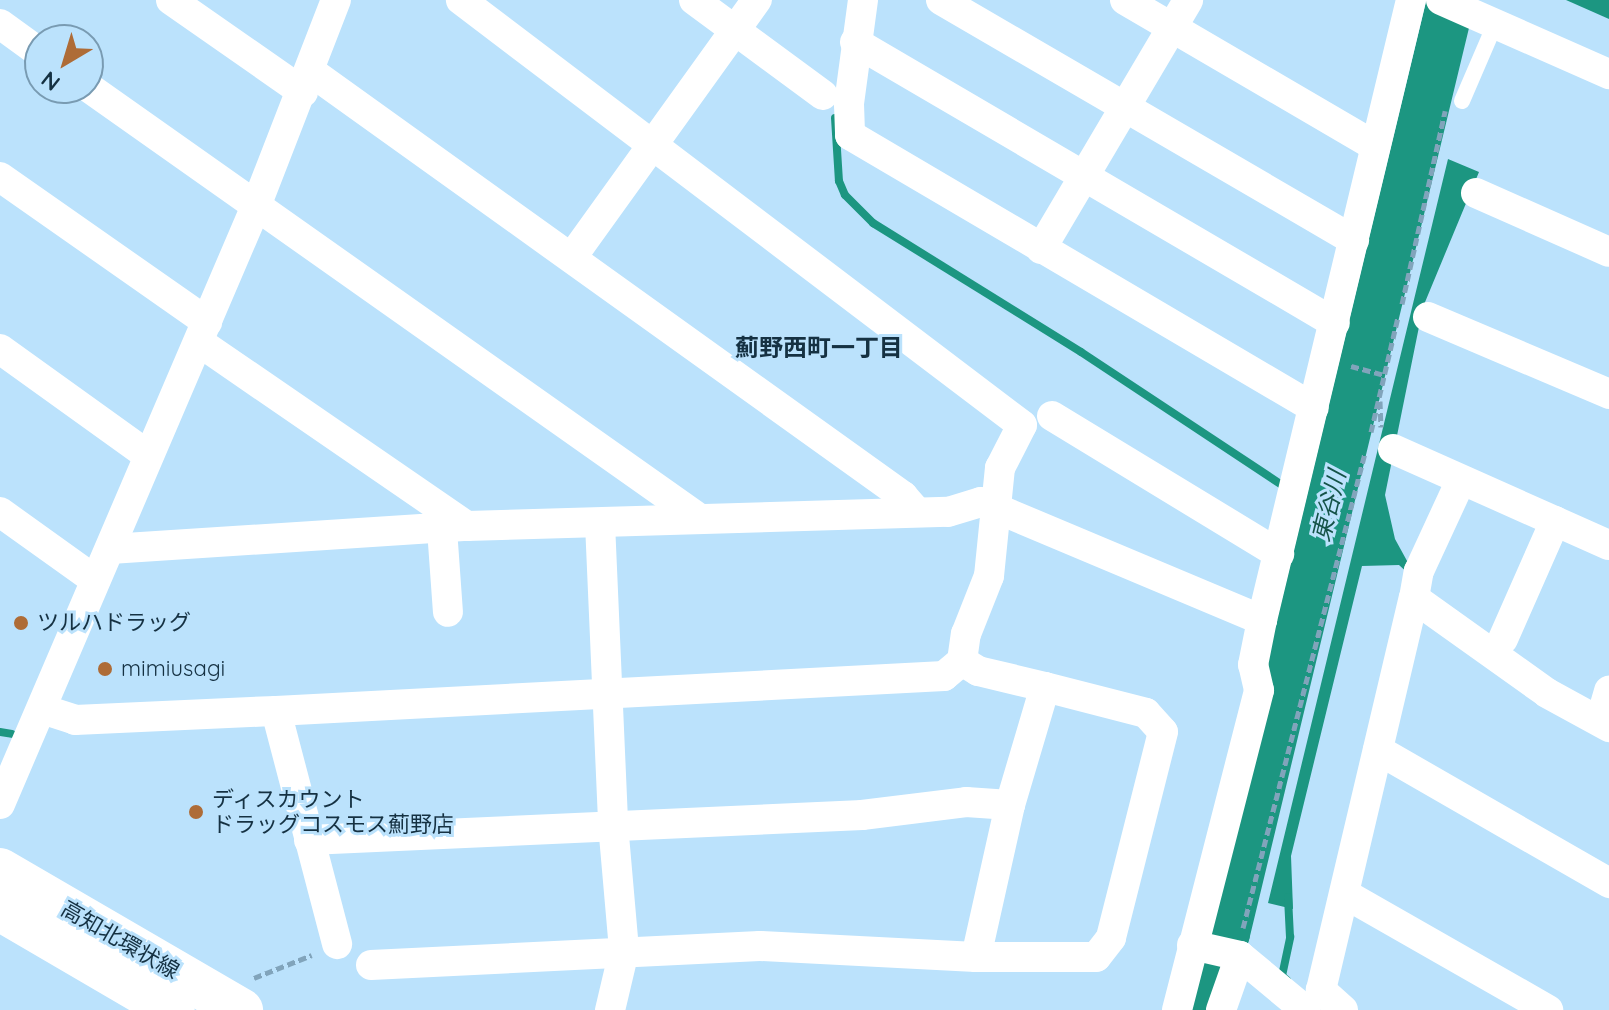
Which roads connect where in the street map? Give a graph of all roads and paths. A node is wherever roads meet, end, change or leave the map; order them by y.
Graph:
1 (171, 0) edge
2 (336, 0) edge
3 (461, 0) edge
4 (694, 0) edge
5 (757, 0) edge
6 (863, 0) edge
7 (941, 0) edge
8 (1125, 0) edge
9 (1188, 0) edge
10 (1411, 0) edge
11 (1453, 5) edge
12 (1496, 22) junction
13 (0, 24) edge
14 (1172, 27) junction
15 (735, 31) junction
16 (24, 41) edge
17 (855, 42) junction
18 (1609, 74) edge
19 (306, 81) junction
20 (823, 95) dead end
21 (104, 98) edge
22 (1456, 98) joint
23 (1125, 107) junction
24 (653, 145) junction
25 (1375, 146) junction
26 (0, 177) edge
27 (1084, 177) junction
28 (1476, 193) dead end
29 (256, 206) junction
30 (1354, 240) junction
31 (1041, 249) junction
32 (1609, 252) edge
33 (572, 257) junction
34 (1428, 317) dead end
35 (1335, 323) junction
36 (203, 332) junction
37 (0, 349) edge
38 (1341, 363) dead end
39 (1385, 375) junction
40 (1609, 394) edge
41 (1379, 399) junction
42 (1314, 408) junction
43 (1052, 416) dead end
44 (1385, 446) joint
45 (149, 456) junction
46 (1461, 480) junction
47 (998, 507) junction
48 (916, 511) junction
49 (0, 512) edge
50 (696, 516) junction
51 (1555, 521) junction
52 (600, 523) junction
53 (454, 527) junction
54 (1609, 545) edge
55 (110, 549) junction
56 (1279, 554) junction
57 (95, 580) junction
58 (1416, 584) junction
59 (448, 612) dead end
60 (1262, 620) junction
61 (1503, 639) dead end
62 (962, 661) junction
63 (1045, 687) junction
64 (607, 690) junction
65 (1608, 707) edge
66 (42, 709) junction
67 (276, 711) junction
68 (1378, 750) junction
69 (0, 804) edge
70 (1010, 805) junction
71 (613, 824) junction
72 (309, 840) junction
73 (0, 870) edge
74 (1609, 883) edge
75 (1345, 894) junction
76 (0, 909) edge
77 (337, 944) joint
78 (1192, 945) junction
79 (624, 951) junction
80 (1240, 956) junction
81 (976, 957) junction
82 (371, 965) dead end
83 (242, 997) edge
84 (173, 1010) edge
85 (610, 1010) edge
86 (1177, 1010) edge
87 (1221, 1010) edge
88 (1305, 1010) edge
89 (1343, 1010) edge
90 (1548, 1010) edge

1 - 19 street
2 - 19 street
3 - 24 street
4 - 15 street
5 - 15 street
6 - 17 street
7 - 23 street
8 - 14 street
9 - 14 street
10 - 25 street
11 - 12 street
12 - 18 street
12 - 22 lane
13 - 16 street
14 - 23 street
14 - 25 street
15 - 20 street
15 - 24 street
17 - 27 street
17 - 31 street
19 - 29 street
19 - 33 street
21 - 29 street
22 - 39 path
23 - 27 street
23 - 30 street
24 - 33 street
24 - 47 street
25 - 30 street
26 - 36 street
27 - 31 street
27 - 35 street
28 - 32 street
29 - 36 street
29 - 50 street
30 - 35 street
31 - 42 street
33 - 48 street
34 - 40 street
35 - 42 street
36 - 45 street
36 - 53 street
37 - 45 street
38 - 39 path
39 - 41 path
41 - 44 path
41 - 80 path
42 - 56 street
43 - 56 street
44 - 46 street
45 - 55 street
46 - 51 street
46 - 58 street
47 - 48 street
47 - 60 street
47 - 62 street
48 - 50 street
49 - 57 street
50 - 52 street
51 - 54 street
51 - 61 street
52 - 53 street
52 - 64 street
53 - 55 street
53 - 59 street
55 - 57 street
56 - 60 street
57 - 66 street
58 - 65 street
58 - 68 street
60 - 78 street
62 - 63 street
62 - 64 street
63 - 70 street
63 - 81 street
64 - 67 street
64 - 71 street
66 - 67 street
66 - 69 street
67 - 72 street
68 - 74 street
68 - 75 street
70 - 71 street
70 - 81 street
71 - 72 street
71 - 79 street
72 - 77 street
73 - 83 main road, 高知北環状線
75 - 89 street
75 - 90 street
76 - 84 main road, 高知北環状線
77 - 83 path
78 - 80 street
78 - 86 street
79 - 81 street
79 - 82 street
79 - 85 street
80 - 87 street
80 - 88 street

